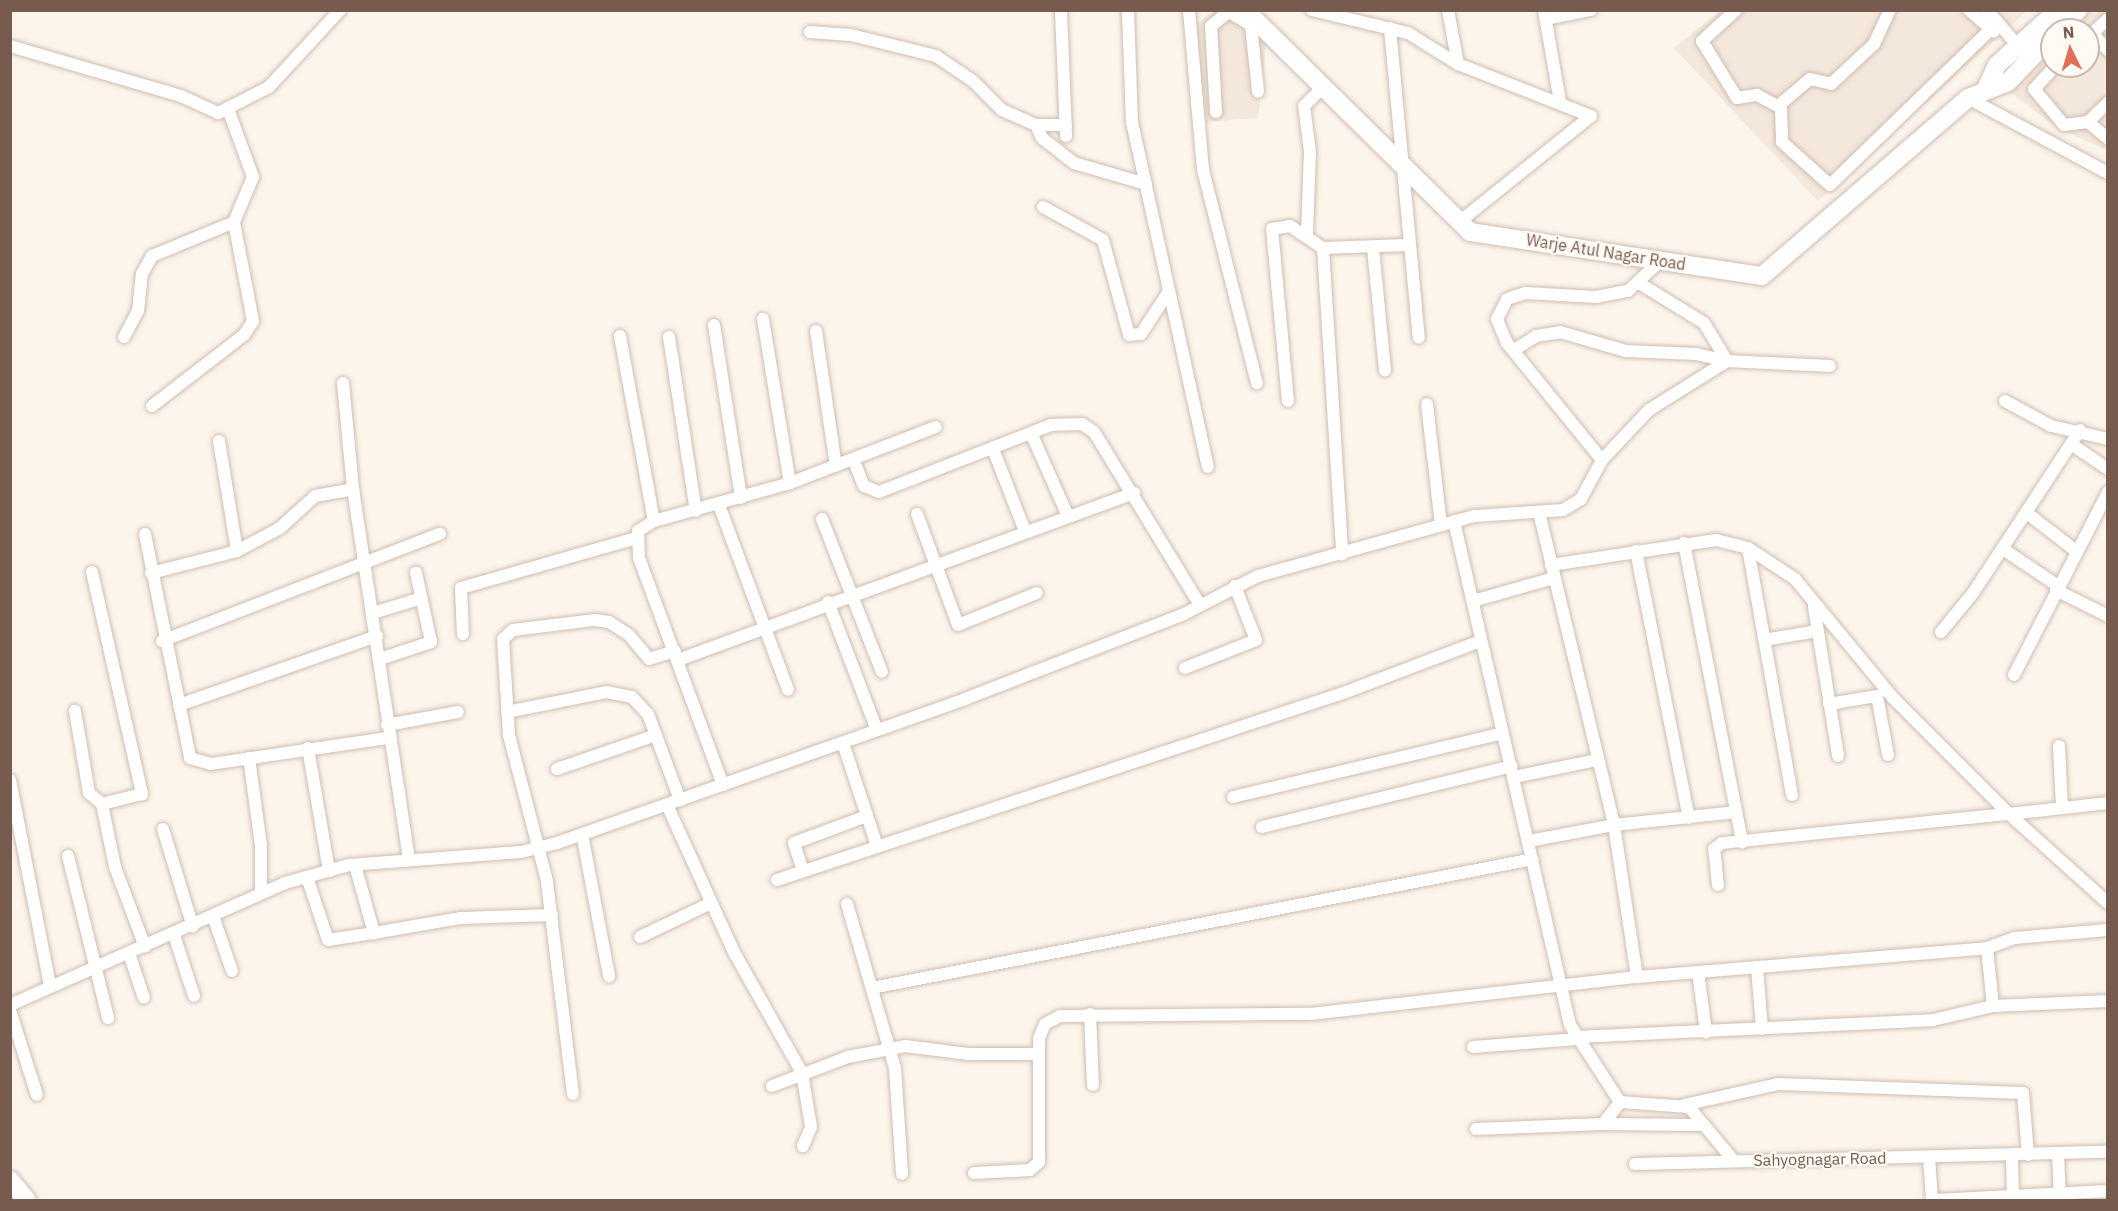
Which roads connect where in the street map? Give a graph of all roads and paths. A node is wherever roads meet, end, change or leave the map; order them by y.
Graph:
1 (340, 10) edge
2 (1061, 10) edge
3 (1128, 10) edge
4 (1189, 10) edge
5 (1312, 10) edge
6 (1448, 10) edge
7 (1591, 10) edge
8 (1736, 10) edge
9 (1890, 10) edge
10 (1969, 10) edge
11 (1987, 10) edge
12 (2058, 10) edge
13 (1236, 11) edge
14 (1545, 15) edge
15 (1390, 28) junction
16 (1994, 32) junction
17 (810, 33) dead end
18 (10, 46) edge
19 (2018, 46) junction
20 (2040, 49) edge
21 (1458, 64) junction
22 (1997, 65) junction
23 (2042, 78) edge
24 (2008, 82) junction
25 (1323, 87) junction
26 (1987, 87) junction
27 (1258, 92) dead end
28 (1968, 98) junction
29 (1560, 102) junction
30 (2108, 103) edge
31 (1778, 106) junction
32 (228, 109) junction
33 (1216, 112) dead end
34 (2088, 122) junction
35 (1036, 125) junction
36 (2108, 139) edge
37 (1401, 165) junction
38 (2108, 172) edge
39 (1146, 184) junction
40 (1043, 207) dead end
41 (234, 222) junction
42 (1459, 222) junction
43 (1307, 233) junction
44 (1407, 245) junction
45 (1323, 248) junction
46 (1373, 248) junction
47 (1660, 261) junction
48 (1639, 283) junction
49 (1169, 291) junction
50 (763, 319) dead end
51 (714, 325) dead end
52 (816, 331) dead end
53 (620, 336) dead end
54 (124, 337) dead end
55 (669, 337) dead end
56 (1419, 338) dead end
57 (1514, 350) junction
58 (1727, 361) junction
59 (1830, 366) dead end
60 (1385, 370) dead end
61 (343, 383) dead end
62 (1257, 383) dead end
63 (1288, 401) dead end
64 (2005, 401) dead end
65 (1427, 404) dead end
66 (152, 406) dead end
67 (936, 427) dead end
68 (2080, 430) junction
69 (1031, 433) junction
70 (2108, 439) edge
71 (219, 441) dead end
72 (2071, 444) junction
73 (993, 449) junction
74 (853, 459) junction
75 (1602, 460) junction
76 (836, 466) junction
77 (1208, 467) dead end
78 (2108, 469) edge
79 (790, 483) junction
80 (353, 489) junction
81 (2108, 492) edge
82 (1134, 493) junction
83 (741, 498) junction
84 (719, 505) junction
85 (696, 511) junction
86 (1539, 512) junction
87 (2027, 513) junction
88 (917, 514) dead end
89 (1068, 516) junction
90 (822, 519) dead end
91 (654, 521) junction
92 (1454, 521) junction
93 (1441, 525) junction
94 (1025, 531) junction
95 (144, 534) dead end
96 (440, 534) dead end
97 (636, 538) junction
98 (1683, 543) junction
99 (1748, 548) junction
100 (2003, 549) junction
101 (237, 551) junction
102 (2076, 551) junction
103 (1636, 552) junction
104 (1342, 554) junction
105 (365, 563) junction
106 (934, 564) junction
107 (1551, 565) junction
108 (92, 572) dead end
109 (151, 573) junction
110 (416, 573) dead end
111 (1554, 578) junction
112 (1235, 586) junction
113 (2057, 588) junction
114 (1037, 593) dead end
115 (852, 594) junction
116 (422, 598) junction
117 (1473, 601) junction
118 (828, 602) junction
119 (1200, 605) junction
120 (1814, 606) junction
121 (373, 613) junction
122 (2108, 616) edge
123 (764, 625) junction
124 (1817, 631) junction
125 (1941, 632) dead end
126 (463, 634) dead end
127 (377, 636) junction
128 (1764, 640) junction
129 (162, 641) junction
130 (1480, 641) junction
131 (676, 655) junction
132 (380, 659) junction
133 (1185, 668) dead end
134 (882, 672) dead end
135 (2014, 675) dead end
136 (788, 690) dead end
137 (1829, 704) junction
138 (179, 705) junction
139 (75, 711) dead end
140 (458, 712) dead end
141 (507, 712) junction
142 (387, 724) junction
143 (877, 730) junction
144 (1503, 733) junction
145 (656, 735) junction
146 (388, 738) junction
147 (843, 743) junction
148 (2059, 746) dead end
149 (308, 748) junction
150 (1888, 755) dead end
151 (1838, 756) dead end
152 (249, 758) junction
153 (1597, 760) junction
154 (557, 769) dead end
155 (1513, 771) junction
156 (10, 780) edge
157 (723, 785) junction
158 (1792, 795) dead end
159 (1233, 797) dead end
160 (680, 800) junction
161 (2108, 803) edge
162 (102, 804) junction
163 (667, 805) junction
164 (2062, 808) junction
165 (1736, 812) junction
166 (2009, 814) junction
167 (867, 816) junction
168 (1689, 818) junction
169 (1614, 825) junction
170 (1262, 827) dead end
171 (163, 829) dead end
172 (582, 834) junction
173 (1529, 841) junction
174 (1742, 842) junction
175 (877, 846) junction
176 (539, 847) junction
177 (68, 856) dead end
178 (1533, 859) junction
179 (409, 860) junction
180 (355, 865) junction
181 (328, 871) junction
182 (803, 871) junction
183 (307, 877) junction
184 (777, 880) dead end
185 (1718, 885) dead end
186 (261, 892) junction
187 (711, 903) junction
188 (2108, 903) edge
189 (847, 904) dead end
190 (552, 915) junction
191 (213, 916) junction
192 (193, 927) junction
193 (2108, 930) edge
194 (374, 933) junction
195 (174, 935) junction
196 (640, 937) dead end
197 (145, 947) junction
198 (1987, 948) junction
199 (129, 953) junction
200 (95, 966) junction
201 (1757, 967) junction
202 (232, 971) dead end
203 (1698, 972) junction
204 (609, 976) dead end
205 (1637, 976) junction
206 (1561, 985) junction
207 (51, 986) junction
208 (872, 988) junction
209 (194, 996) dead end
210 (144, 998) dead end
211 (2108, 1001) edge
212 (10, 1005) edge
213 (1993, 1006) junction
214 (10, 1010) edge
215 (1090, 1014) junction
216 (108, 1018) dead end
217 (1762, 1029) junction
218 (1706, 1032) junction
219 (1577, 1038) junction
220 (1473, 1047) dead end
221 (889, 1048) junction
222 (1040, 1054) junction
223 (802, 1073) junction
224 (1093, 1084) dead end
225 (772, 1086) dead end
226 (573, 1094) dead end
227 (37, 1095) dead end
228 (1620, 1102) junction
229 (1684, 1105) junction
230 (1603, 1124) junction
231 (1701, 1125) junction
232 (1476, 1129) dead end
233 (803, 1146) dead end
234 (2108, 1152) edge
235 (2058, 1154) junction
236 (2012, 1155) junction
237 (2028, 1155) junction
238 (1929, 1157) junction
239 (1734, 1161) junction
240 (1635, 1164) dead end
241 (974, 1173) dead end
242 (902, 1174) dead end
243 (10, 1180) edge
244 (2108, 1191) edge
245 (2013, 1196) edge
246 (2060, 1196) edge
247 (27, 1200) edge
248 (1933, 1200) edge

1 - 32 street
2 - 35 street
3 - 39 street
4 - 62 street
5 - 15 street
6 - 21 street
7 - 14 street
8 - 31 street
9 - 31 street
10 - 16 street
11 - 16 street
12 - 19 street
13 - 25 street, Warje Atul Nagar Road
13 - 27 street
13 - 33 street
14 - 29 street
15 - 21 street
15 - 37 street
16 - 19 street
16 - 31 street
17 - 35 street
18 - 32 street
19 - 22 street
20 - 24 street
21 - 29 street
22 - 24 street
22 - 26 street
23 - 34 street
24 - 26 street, Warje Atul Nagar Road
25 - 37 street, Warje Atul Nagar Road
25 - 43 street
26 - 28 street, Warje Atul Nagar Road
28 - 38 street
28 - 47 street, Warje Atul Nagar Road
29 - 42 street
30 - 34 street
32 - 41 street
34 - 36 street
35 - 39 street
37 - 42 street, Warje Atul Nagar Road
37 - 44 street
39 - 49 street
40 - 49 street
41 - 54 street
41 - 66 street
42 - 47 street, Warje Atul Nagar Road
43 - 45 street
43 - 63 street
44 - 46 street
44 - 56 street
45 - 46 street
45 - 104 street
46 - 60 street
47 - 48 street
48 - 57 street
48 - 58 street
49 - 77 street
50 - 79 street
51 - 83 street
52 - 76 street
53 - 91 street
55 - 85 street
57 - 58 street
57 - 75 street
58 - 59 street
58 - 75 street
61 - 80 street
64 - 68 street
65 - 93 street
67 - 74 street
68 - 70 street
68 - 72 street
69 - 73 street
69 - 82 street
69 - 89 street
71 - 101 street
72 - 78 street
72 - 87 street
73 - 74 street
73 - 94 street
74 - 76 street
75 - 86 street
76 - 79 street
79 - 83 street
80 - 101 street
80 - 105 street
81 - 102 street
82 - 89 street
82 - 119 street
83 - 84 street
84 - 85 street
84 - 123 street
85 - 91 street
86 - 92 street
86 - 107 street
87 - 100 street
87 - 102 street
88 - 106 street
89 - 94 street
90 - 115 street
91 - 97 street
92 - 93 street
92 - 117 street
93 - 104 street
94 - 106 street
95 - 109 street
96 - 105 street
97 - 126 street
97 - 131 street
98 - 99 street
98 - 103 street
98 - 165 street
99 - 120 street
99 - 128 street
100 - 113 street
100 - 125 street
101 - 109 street
102 - 113 street
103 - 107 street
103 - 168 street
104 - 112 street
105 - 121 street
105 - 129 street
106 - 114 street
106 - 115 street
107 - 111 street
108 - 162 street
109 - 129 street
110 - 116 street
111 - 117 street
111 - 153 street
112 - 119 street
112 - 133 street
113 - 122 street
113 - 135 street
115 - 118 street
115 - 134 street
116 - 121 street
116 - 132 street
117 - 130 street
118 - 123 street
118 - 143 street
119 - 143 street
120 - 124 street
120 - 166 street
121 - 127 street
123 - 131 street
123 - 136 street
124 - 128 street
124 - 137 street
127 - 132 street
127 - 138 street
128 - 158 street
129 - 138 street
130 - 144 street
130 - 175 street
131 - 141 street
131 - 157 street
132 - 142 street
137 - 150 street
137 - 151 street
138 - 152 street
139 - 162 street
140 - 142 street
141 - 145 street
141 - 176 street
142 - 146 street
143 - 147 street
144 - 155 street
144 - 159 street
145 - 154 street
145 - 160 street
146 - 149 street
146 - 179 street
147 - 157 street
147 - 167 street
148 - 164 street
149 - 152 street
149 - 181 street
152 - 186 street
153 - 155 street
153 - 169 street
155 - 170 street
155 - 173 street
156 - 207 street
157 - 160 street
160 - 163 street
161 - 164 street
162 - 197 street
163 - 172 street
163 - 187 street
164 - 166 street
165 - 168 street
165 - 174 street
166 - 174 street
166 - 188 street
167 - 175 street
167 - 182 street
168 - 169 street
169 - 173 street
169 - 205 street
171 - 192 street
172 - 176 street
172 - 204 street
173 - 178 street
174 - 185 street
175 - 182 street
176 - 179 street
176 - 190 street
177 - 200 street
178 - 206 street
178 - 208 street
179 - 180 street
180 - 181 street
180 - 194 street
181 - 183 street
182 - 184 street
183 - 186 street
183 - 194 street
186 - 191 street
187 - 196 street
187 - 223 street
189 - 208 street
190 - 194 street
190 - 226 street
191 - 192 street
191 - 202 street
192 - 195 street
193 - 198 street
195 - 197 street
195 - 209 street
197 - 199 street
198 - 201 street
198 - 213 street
199 - 200 street
199 - 210 street
200 - 207 street
200 - 216 street
201 - 203 street
201 - 217 street
203 - 205 street
203 - 218 street
205 - 206 street
206 - 215 street
206 - 219 street
207 - 212 street
208 - 221 street
211 - 213 street
213 - 217 street
214 - 227 street
215 - 222 street
215 - 224 street
217 - 218 street
218 - 219 street
219 - 220 street
219 - 228 street
221 - 222 street
221 - 223 street
221 - 242 street
222 - 241 street
223 - 225 street
223 - 233 street
228 - 229 street
228 - 230 street
229 - 231 street, Sahyognagar Road
229 - 237 street
230 - 231 street
230 - 232 street
231 - 239 street, Sahyognagar Road
234 - 235 street, Sahyognagar Road
235 - 237 street, Sahyognagar Road
235 - 246 street
236 - 237 street, Sahyognagar Road
236 - 238 street, Sahyognagar Road
236 - 245 street
238 - 239 street, Sahyognagar Road
238 - 248 street
239 - 240 street
243 - 247 street
244 - 246 street
245 - 246 street
245 - 248 street

